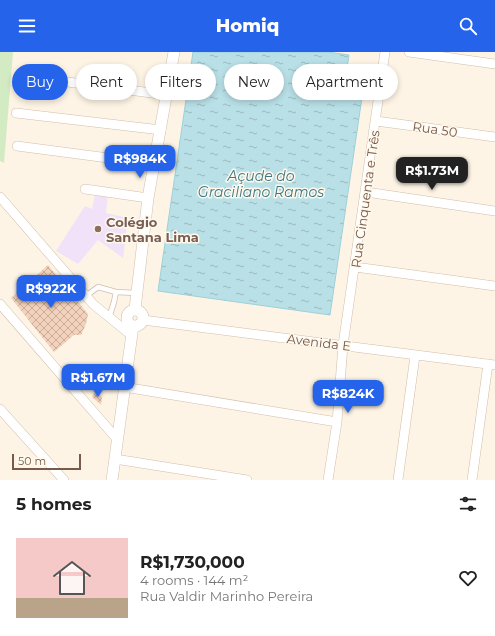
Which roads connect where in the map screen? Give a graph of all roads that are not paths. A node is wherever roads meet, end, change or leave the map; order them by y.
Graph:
1 (174, 52) edge
2 (385, 52) edge
3 (410, 52) edge
4 (172, 64) edge
5 (495, 64) edge
6 (68, 82) edge
7 (145, 92) edge
8 (166, 100) edge
9 (16, 113) dead end
10 (376, 121) junction
11 (160, 130) junction
12 (495, 137) edge
13 (17, 146) dead end
14 (154, 164) junction
15 (85, 190) dead end
16 (366, 192) junction
17 (0, 197) edge
18 (148, 198) junction
19 (495, 212) edge
20 (355, 267) junction
21 (495, 286) edge
22 (116, 292) junction
23 (136, 293) junction
24 (86, 296) junction
25 (0, 304) edge
26 (135, 309) junction
27 (109, 318) junction
28 (143, 320) junction
29 (132, 331) junction
30 (344, 345) junction
31 (415, 356) junction
32 (492, 365) edge
33 (124, 387) junction
34 (0, 409) edge
35 (337, 422) junction
36 (117, 439) junction
37 (115, 459) junction
38 (64, 480) edge
39 (112, 480) edge
40 (247, 480) edge
41 (328, 480) edge
42 (398, 480) edge
43 (472, 480) edge

1 - 4 street
2 - 10 street, Rua Cinquenta e Três
3 - 5 street
6 - 7 street
8 - 11 street
9 - 11 street
10 - 12 street, Rua 50
10 - 16 street, Rua Cinquenta e Três
11 - 14 street
13 - 14 street
14 - 18 street
15 - 18 street
16 - 19 street
16 - 20 street, Rua Cinquenta e Três
17 - 24 street
18 - 23 street
20 - 21 street
20 - 30 street, Rua Cinquenta e Três
22 - 23 lane
22 - 24 lane
22 - 27 lane
23 - 26 street
24 - 27 street
25 - 36 street
26 - 28 street
26 - 29 street
27 - 29 street
28 - 29 street
28 - 30 street, Avenida E
29 - 33 street
30 - 31 street, Avenida E
30 - 35 street, Rua Cinquenta e Três
31 - 32 street, Avenida E
31 - 42 street
32 - 43 street
33 - 35 street
33 - 36 street
34 - 38 street
35 - 41 street, Rua Cinquenta e Três
36 - 37 street
37 - 39 street
37 - 40 street

